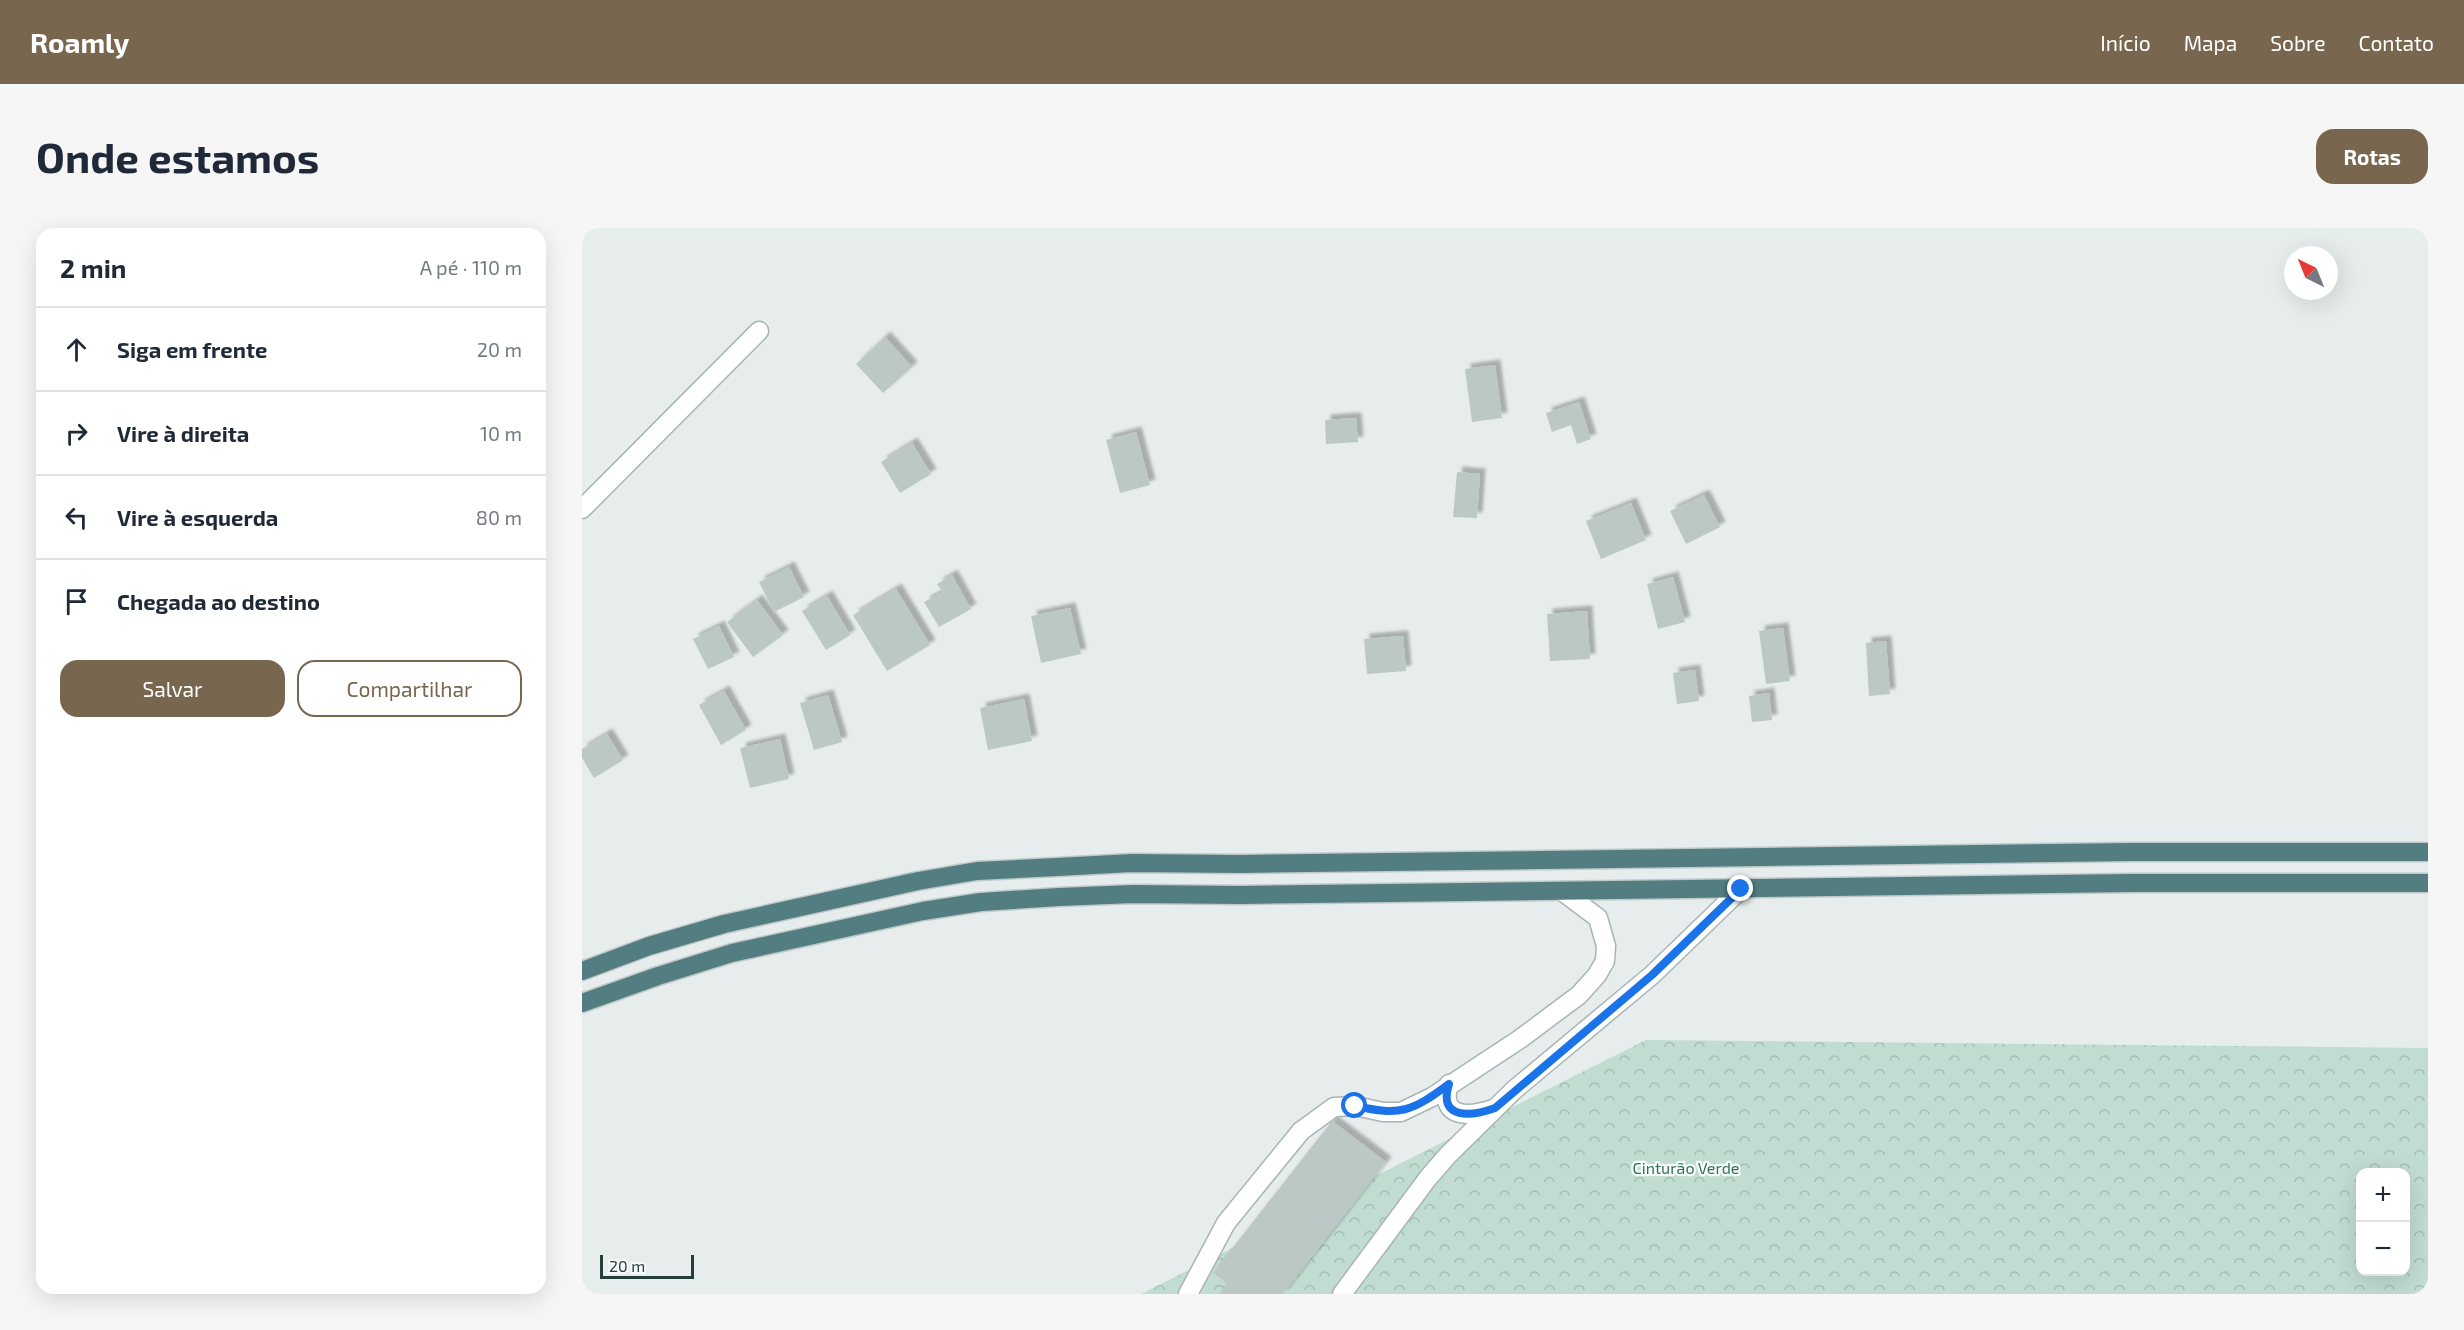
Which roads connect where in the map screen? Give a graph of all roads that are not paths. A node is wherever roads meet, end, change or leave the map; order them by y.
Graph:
1 (759, 331) dead end
2 (582, 509) edge
3 (2428, 852) edge
4 (2428, 883) edge
5 (1741, 889) junction
6 (1562, 891) junction
7 (582, 971) edge
8 (582, 1003) edge
9 (1449, 1084) junction
10 (1495, 1108) junction
11 (1188, 1294) edge
12 (1342, 1294) edge

1 - 2 street
3 - 7 highway
4 - 5 highway
5 - 6 highway
5 - 10 street
6 - 8 highway
6 - 9 street
9 - 10 street
9 - 11 street
10 - 12 street

